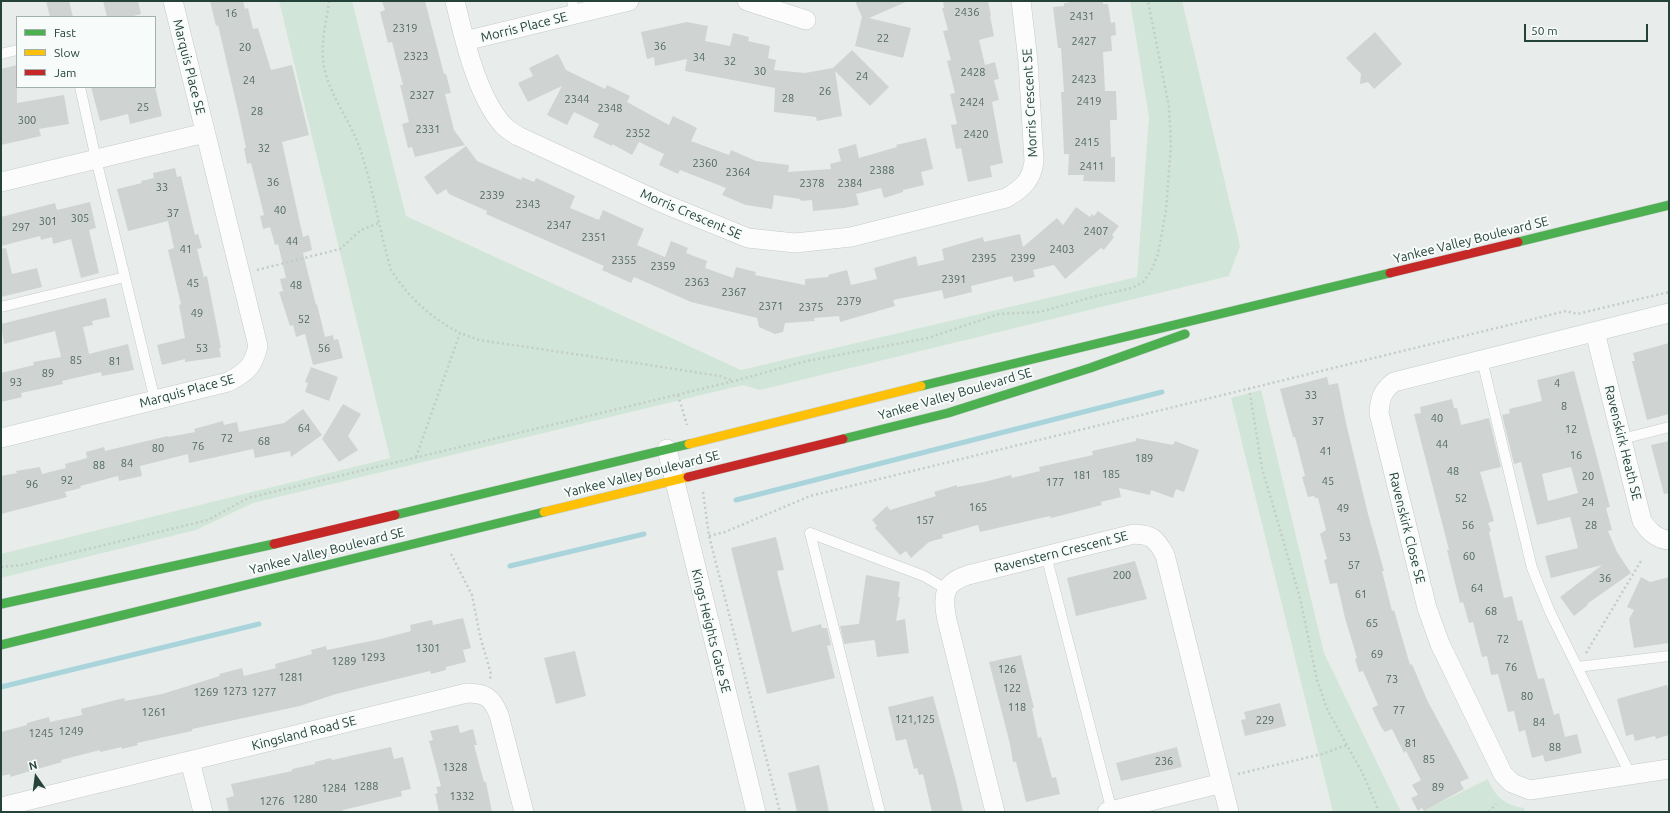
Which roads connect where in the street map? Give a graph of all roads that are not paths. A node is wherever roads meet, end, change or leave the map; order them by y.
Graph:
1 (173, 1) edge
2 (455, 1) edge
3 (629, 1) edge
4 (747, 1) edge
5 (1021, 1) edge
6 (573, 8) edge
7 (806, 20) dead end
8 (465, 41) junction
9 (16, 50) edge
10 (1, 54) edge
11 (80, 88) edge
12 (205, 133) junction
13 (96, 159) junction
14 (1, 182) edge
15 (1669, 205) edge
16 (125, 277) junction
17 (1280, 300) junction
18 (1, 307) edge
19 (1669, 313) edge
20 (1595, 332) junction
21 (1482, 360) junction
22 (155, 400) junction
23 (1669, 427) edge
24 (1, 438) edge
25 (1622, 439) junction
26 (667, 449) junction
27 (674, 480) junction
28 (1669, 540) edge
29 (1046, 555) junction
30 (946, 589) junction
31 (1, 604) edge
32 (1, 645) edge
33 (1669, 656) edge
34 (1577, 667) junction
35 (190, 761) junction
36 (1669, 769) edge
37 (1630, 774) junction
38 (1230, 779) junction
39 (1, 807) edge
40 (203, 812) edge
41 (524, 812) edge
42 (756, 812) edge
43 (880, 812) edge
44 (995, 812) edge
45 (1110, 812) edge
46 (1229, 812) edge

1 - 12 street, Marquis Place SE
2 - 8 street, Morris Crescent SE
3 - 6 street, Morris Place SE
4 - 7 street
5 - 8 street, Morris Crescent SE
6 - 8 street, Morris Place SE
9 - 10 lane
11 - 13 lane
12 - 13 street, Marquis Place SE
12 - 22 street, Marquis Place SE
13 - 14 street, Marquis Place SE
13 - 16 lane
15 - 17 street, Yankee Valley Boulevard SE
16 - 18 lane
16 - 22 lane
17 - 26 street, Yankee Valley Boulevard SE
17 - 27 street, Yankee Valley Boulevard SE
19 - 20 street, Ravenskirk Close SE
20 - 21 street, Ravenskirk Close SE
20 - 25 street, Ravenskirk Heath SE
21 - 34 lane
21 - 37 street, Ravenskirk Close SE
22 - 24 street, Marquis Place SE
23 - 25 lane
25 - 28 street, Ravenskirk Heath SE
26 - 27 street, Kings Heights Gate SE
26 - 31 street, Yankee Valley Boulevard SE
27 - 32 street, Yankee Valley Boulevard SE
27 - 42 street, Kings Heights Gate SE
29 - 30 street, Ravenstern Crescent SE
29 - 38 street, Ravenstern Crescent SE
29 - 45 lane
30 - 43 lane
30 - 44 street
33 - 34 lane
34 - 37 lane
35 - 39 street, Kingsland Road SE
35 - 40 street
35 - 41 street, Kingsland Road SE
36 - 37 street, Ravenskirk Close SE
38 - 45 street
38 - 46 street, Ravenstern Crescent SE

